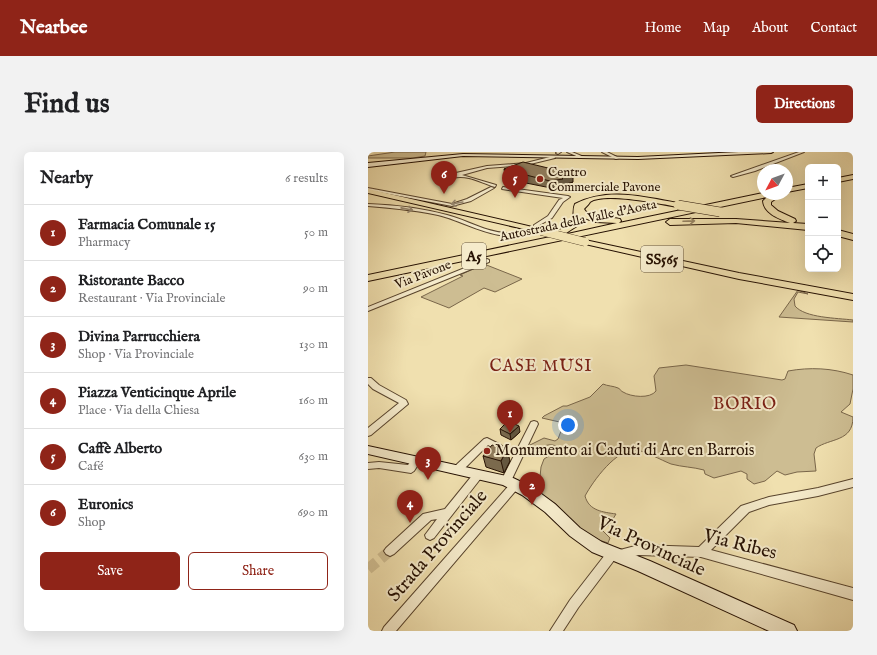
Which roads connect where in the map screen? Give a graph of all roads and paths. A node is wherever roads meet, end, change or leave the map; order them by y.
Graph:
1 (604, 152) edge
2 (770, 152) edge
3 (802, 152) edge
4 (554, 154) edge
5 (569, 154) edge
6 (617, 158) junction
7 (536, 162) junction
8 (368, 164) edge
9 (471, 171) junction
10 (465, 173) junction
11 (733, 176) dead end
12 (853, 176) edge
13 (841, 178) edge
14 (805, 186) edge
15 (493, 187) junction
16 (793, 189) edge
17 (368, 190) edge
18 (757, 194) edge
19 (757, 197) edge
20 (768, 200) edge
21 (368, 205) edge
22 (676, 205) junction
23 (662, 214) junction
24 (805, 225) edge
25 (805, 226) edge
26 (805, 226) edge
27 (538, 229) junction
28 (527, 230) dead end
29 (841, 230) edge
30 (853, 232) edge
31 (841, 234) edge
32 (853, 237) edge
33 (583, 238) junction
34 (509, 245) junction
35 (487, 261) dead end
36 (368, 275) edge
37 (368, 278) edge
38 (853, 297) edge
39 (368, 309) edge
40 (368, 380) edge
41 (534, 424) dead end
42 (368, 433) edge
43 (498, 448) edge
44 (368, 450) edge
45 (416, 460) junction
46 (368, 466) edge
47 (458, 470) junction
48 (478, 474) junction
49 (511, 483) junction
50 (853, 483) edge
51 (450, 511) junction
52 (430, 535) dead end
53 (390, 551) tunnel mouth
54 (701, 552) junction
55 (614, 554) junction
56 (853, 594) edge
57 (561, 630) edge
58 (388, 631) edge
59 (788, 631) edge

1 - 6 street
2 - 6 main road
3 - 11 street
4 - 5 main road
4 - 7 street
4 - 7 street
4 - 8 main road
5 - 6 main road
7 - 9 street
9 - 10 street
9 - 10 street
10 - 15 street
12 - 13 highway
14 - 16 highway
15 -> 17 street
15 - 27 street
17 - 27 main road, SS565
18 - 23 highway, Autostrada della Valle d'Aosta / A5
19 - 33 highway, Autostrada della Valle d'Aosta / A5
20 - 24 highway
21 -> 28 street
22 - 23 highway
22 - 26 highway, bridge
22 - 34 highway
23 - 34 highway, Autostrada della Valle d'Aosta / A5
33 -> 25 highway
27 - 33 main road, SS565, bridge
29 - 30 highway
31 - 32 highway
33 - 37 highway, Autostrada della Valle d'Aosta / A5
33 - 38 main road, SS565
34 - 36 highway, Autostrada della Valle d'Aosta / A5
35 - 39 street, Via Pavone
40 - 42 street
41 - 49 street, Strada Provinciale
43 - 47 street
44 - 45 main road, Via Provinciale
45 - 46 street
45 - 47 main road, Via Provinciale
47 - 48 main road, Via Provinciale
48 - 49 main road, Via Provinciale
48 - 51 street, Strada Provinciale
49 - 55 main road, Via Provinciale
49 - 58 street, Strada Provinciale
50 - 54 street
51 - 52 street, Strada Provinciale
51 - 53 street
54 - 55 street, Via Ribes
54 - 56 street, Via Ribes
55 - 57 street
55 - 59 main road, Via Provinciale

